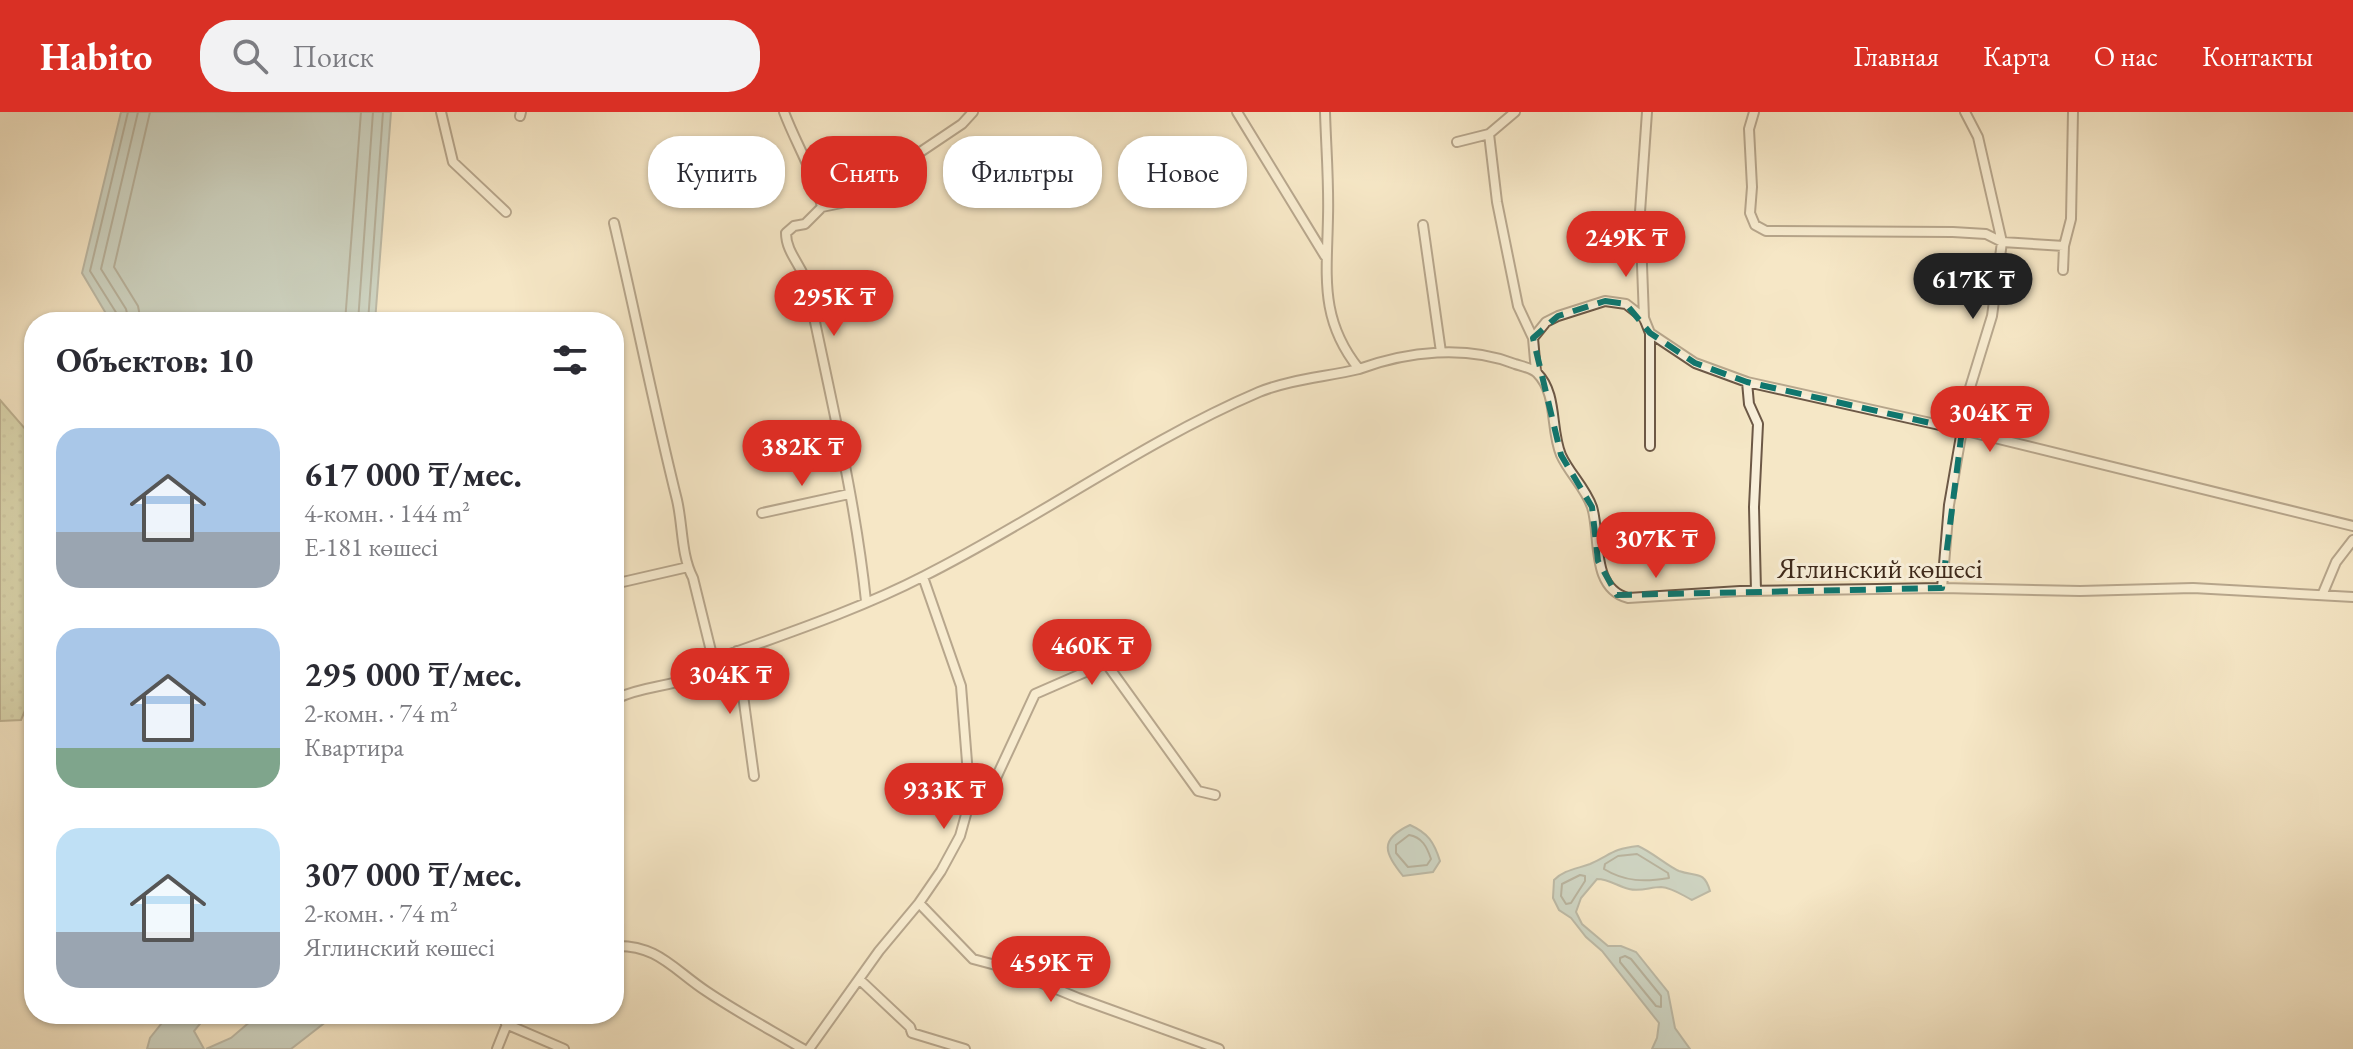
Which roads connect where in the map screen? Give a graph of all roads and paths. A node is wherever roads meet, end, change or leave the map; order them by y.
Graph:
1 (441, 112) edge
2 (784, 112) edge
3 (973, 112) edge
4 (1237, 112) edge
5 (1325, 112) edge
6 (1515, 112) edge
7 (1647, 112) edge
8 (1754, 112) edge
9 (1965, 112) edge
10 (2073, 112) edge
11 (1489, 134) junction
12 (1457, 142) dead end
13 (927, 148) edge
14 (801, 154) edge
15 (821, 208) edge
16 (506, 212) dead end
17 (614, 223) dead end
18 (1423, 225) dead end
19 (2002, 242) junction
20 (2064, 246) junction
21 (1325, 257) junction
22 (2063, 270) dead end
23 (1644, 318) junction
24 (1650, 333) junction
25 (1533, 338) junction
26 (1441, 352) junction
27 (1359, 369) junction
28 (1536, 372) junction
29 (1747, 382) junction
30 (1962, 430) junction
31 (1650, 446) dead end
32 (849, 494) junction
33 (762, 513) dead end
34 (2353, 526) edge
35 (2353, 540) edge
36 (688, 567) junction
37 (923, 577) junction
38 (624, 582) edge
39 (1942, 588) junction
40 (1756, 591) junction
41 (2323, 593) junction
42 (2353, 597) edge
43 (866, 601) junction
44 (737, 651) junction
45 (716, 659) junction
46 (624, 695) edge
47 (754, 776) dead end
48 (1215, 795) dead end
49 (970, 800) junction
50 (919, 903) junction
51 (624, 946) edge
52 (859, 979) junction
53 (506, 1024) joint
54 (497, 1049) edge
55 (564, 1049) edge
56 (806, 1049) edge
57 (965, 1049) edge
58 (1219, 1049) edge

1 - 16 street
2 - 14 street
3 - 13 street
4 - 21 street
5 - 21 street
6 - 11 street
7 - 23 street
8 - 19 street
9 - 19 street
10 - 20 street
11 - 12 street
11 - 25 street
15 - 32 street
17 - 36 street
18 - 26 street
19 - 20 street
19 - 30 street
20 - 22 street
21 - 27 street
23 - 24 street
23 - 25 street
24 - 29 street
24 - 31 street
25 - 28 street
26 - 27 street
26 - 28 street
27 - 37 street
28 - 40 street, Яглинский көшесі
29 - 30 street
29 - 40 street
30 - 34 street
30 - 39 street
32 - 33 street
32 - 43 street
35 - 41 street
36 - 38 street
36 - 45 street
37 - 43 street
37 - 49 street
39 - 40 street, Яглинский көшесі
39 - 41 street, Яглинский көшесі
41 - 42 street, Яглинский көшесі
43 - 44 street
44 - 45 street
44 - 47 street
45 - 46 street
48 - 49 street
49 - 50 street
50 - 52 street
50 - 58 street
51 - 56 street
52 - 56 street
52 - 57 street
53 - 54 street
53 - 55 street

